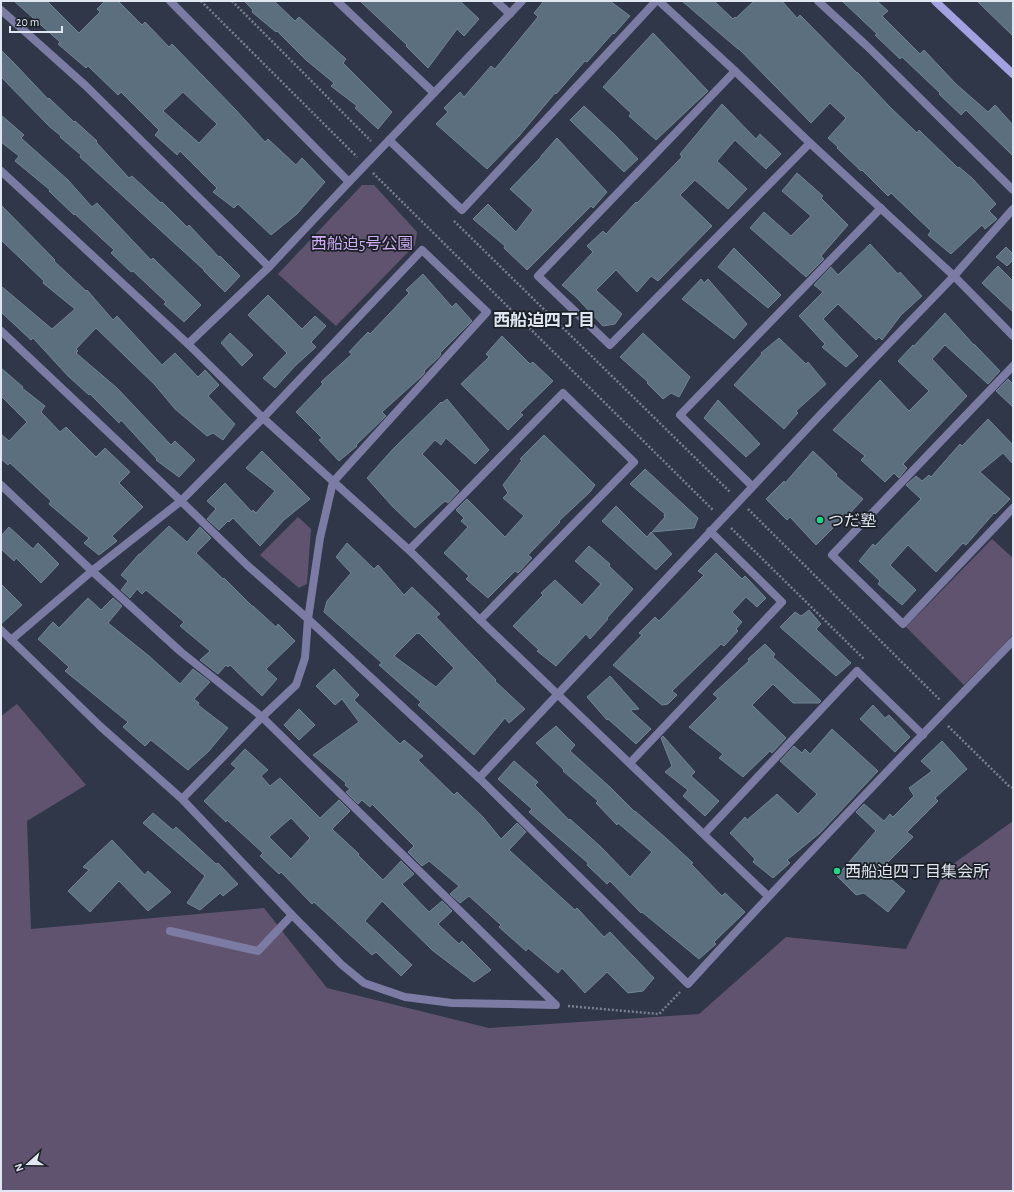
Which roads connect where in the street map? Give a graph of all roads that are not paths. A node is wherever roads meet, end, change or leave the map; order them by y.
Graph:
1 (170, 1) edge
2 (337, 1) edge
3 (496, 1) edge
4 (522, 1) edge
5 (656, 1) edge
6 (660, 1) edge
7 (818, 1) edge
8 (935, 1) edge
9 (1, 10) edge
10 (510, 14) junction
11 (735, 71) junction
12 (1013, 74) edge
13 (434, 93) junction
14 (389, 140) junction
15 (810, 143) junction
16 (1, 172) edge
17 (349, 182) junction
18 (1013, 190) edge
19 (881, 208) junction
20 (1013, 210) edge
21 (269, 267) junction
22 (954, 276) junction
23 (1, 331) edge
24 (1013, 336) edge
25 (188, 344) junction
26 (1013, 366) edge
27 (263, 418) junction
28 (333, 482) junction
29 (1, 485) edge
30 (752, 486) junction
31 (181, 501) junction
32 (1013, 508) edge
33 (710, 531) junction
34 (409, 550) junction
35 (92, 571) junction
36 (308, 619) junction
37 (480, 620) junction
38 (1, 630) edge
39 (11, 640) junction
40 (1013, 641) edge
41 (557, 694) junction
42 (262, 717) junction
43 (923, 735) junction
44 (630, 763) junction
45 (479, 778) junction
46 (182, 799) junction
47 (704, 834) junction
48 (768, 896) junction
49 (292, 915) junction
50 (170, 931) dead end

1 - 17 street
2 - 13 street
3 - 10 street
4 - 10 street
5 - 14 street
6 - 11 street
7 - 18 street
8 - 12 street
9 - 21 street
10 - 13 street
11 - 15 street
11 - 15 street
13 - 14 street
14 - 17 street
15 - 19 street
16 - 25 street
17 - 21 street
19 - 22 street
19 - 30 street
20 - 22 street
21 - 25 street
22 - 24 street
22 - 30 street
23 - 31 street
25 - 27 street
26 - 32 street
27 - 28 street
27 - 28 street
27 - 31 street
28 - 34 street
28 - 36 street
29 - 35 street
30 - 33 street
31 - 35 street
31 - 36 street
33 - 41 street
33 - 44 street
34 - 37 street
34 - 37 street
35 - 39 street
35 - 42 street
36 - 42 street
36 - 45 street
37 - 41 street
38 - 39 street
39 - 46 street
40 - 43 street
41 - 44 street
41 - 45 street
42 - 46 street
42 - 49 street
43 - 47 street
43 - 48 street
44 - 47 street
45 - 48 street
46 - 49 street
47 - 48 street
49 - 50 street

